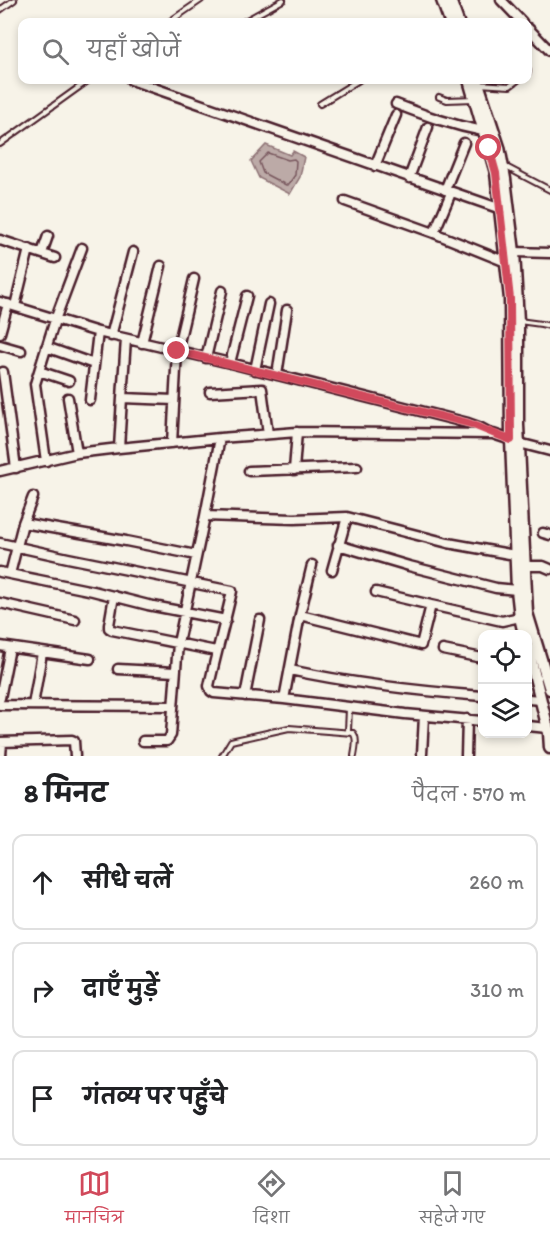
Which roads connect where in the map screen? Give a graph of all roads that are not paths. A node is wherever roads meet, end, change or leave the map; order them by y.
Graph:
1 (14, 0) edge
2 (201, 0) edge
3 (283, 0) edge
4 (442, 0) edge
5 (450, 0) edge
6 (501, 0) edge
7 (0, 10) edge
8 (175, 18) edge
9 (250, 18) edge
10 (449, 18) edge
11 (457, 18) edge
12 (518, 18) edge
13 (532, 32) edge
14 (550, 51) edge
15 (83, 84) edge
16 (141, 84) edge
17 (352, 84) edge
18 (475, 84) edge
19 (476, 84) edge
20 (496, 84) edge
21 (513, 84) edge
22 (440, 97) dead end
23 (474, 99) junction
24 (320, 104) dead end
25 (396, 104) dead end
26 (396, 115) dead end
27 (428, 128) dead end
28 (483, 131) junction
29 (464, 143) dead end
30 (0, 144) edge
31 (502, 165) junction
32 (375, 166) junction
33 (409, 178) junction
34 (550, 190) edge
35 (448, 192) junction
36 (345, 201) dead end
37 (501, 209) junction
38 (434, 233) junction
39 (48, 236) dead end
40 (0, 240) edge
41 (82, 248) dead end
42 (30, 249) junction
43 (133, 252) dead end
44 (514, 252) junction
45 (550, 253) edge
46 (42, 254) junction
47 (55, 258) dead end
48 (506, 262) junction
49 (161, 266) dead end
50 (194, 279) dead end
51 (222, 291) dead end
52 (247, 296) dead end
53 (8, 304) edge
54 (269, 304) dead end
55 (287, 310) dead end
56 (55, 320) junction
57 (519, 321) junction
58 (550, 326) edge
59 (98, 332) junction
60 (0, 333) edge
61 (111, 336) junction
62 (126, 339) junction
63 (142, 343) junction
64 (0, 345) edge
65 (46, 347) junction
66 (21, 351) dead end
67 (177, 351) junction
68 (206, 358) junction
69 (230, 363) junction
70 (94, 364) junction
71 (255, 370) junction
72 (39, 371) junction
73 (3, 372) dead end
74 (277, 375) junction
75 (69, 381) dead end
76 (210, 392) dead end
77 (68, 398) dead end
78 (122, 398) junction
79 (90, 400) dead end
80 (174, 400) junction
81 (297, 432) junction
82 (268, 434) junction
83 (493, 434) junction
84 (220, 438) junction
85 (172, 442) junction
86 (515, 442) junction
87 (119, 448) junction
88 (550, 452) edge
89 (77, 453) junction
90 (46, 461) junction
91 (357, 467) dead end
92 (16, 468) junction
93 (294, 470) junction
94 (0, 471) edge
95 (249, 471) dead end
96 (33, 497) dead end
97 (205, 516) junction
98 (347, 517) junction
99 (23, 522) junction
100 (0, 543) edge
101 (338, 545) junction
102 (16, 547) junction
103 (196, 555) junction
104 (515, 555) junction
105 (312, 565) dead end
106 (524, 566) junction
107 (550, 569) edge
108 (332, 570) dead end
109 (0, 572) edge
110 (10, 574) junction
111 (190, 584) junction
112 (517, 590) junction
113 (376, 592) dead end
114 (114, 596) junction
115 (0, 603) edge
116 (431, 605) junction
117 (184, 611) junction
118 (300, 615) junction
119 (520, 617) junction
120 (75, 620) dead end
121 (226, 620) junction
122 (260, 620) dead end
123 (523, 630) edge
124 (178, 644) junction
125 (5, 647) edge
126 (443, 650) dead end
127 (216, 651) junction
128 (42, 653) junction
129 (478, 657) edge
130 (545, 657) edge
131 (90, 659) dead end
132 (118, 669) dead end
133 (290, 670) junction
134 (175, 672) junction
135 (532, 674) edge
136 (550, 689) edge
137 (478, 695) edge
138 (245, 696) junction
139 (0, 698) edge
140 (284, 699) junction
141 (532, 699) edge
142 (541, 700) junction
143 (0, 705) edge
144 (33, 705) junction
145 (172, 706) junction
146 (349, 707) junction
147 (424, 716) junction
148 (466, 719) junction
149 (478, 720) edge
150 (532, 726) edge
151 (547, 728) junction
152 (348, 731) junction
153 (143, 741) dead end
154 (1, 742) edge
155 (550, 748) edge
156 (422, 754) dead end
157 (1, 756) edge
158 (75, 756) edge
159 (222, 756) edge
160 (354, 756) edge
161 (466, 756) edge

1 - 7 lane
2 - 8 lane
3 - 9 lane
4 - 10 main road
5 - 11 main road
6 - 12 street
13 - 14 street
15 - 30 lane
16 - 32 street
17 - 24 lane
18 - 23 main road
19 - 31 main road
20 - 21 lane
22 - 23 lane
23 - 28 main road
25 - 28 street
26 - 32 street
27 - 33 street
28 - 37 main road
29 - 35 street
31 - 34 lane
31 - 44 main road
32 - 33 street
33 - 35 street
35 - 37 street
35 - 38 street
36 - 38 street
37 - 48 main road
38 - 48 street
39 - 46 street
40 - 42 street
41 - 56 street
42 - 46 street
42 - 53 street
43 - 61 street
44 - 45 street
44 - 57 main road
46 - 47 street
48 - 86 main road
49 - 63 street
50 - 67 street
51 - 68 street
52 - 69 street
53 - 56 street
53 - 60 street
54 - 71 street
55 - 74 street
56 - 59 street
56 - 65 street
57 - 58 lane
57 - 86 main road
59 - 61 street
59 - 70 street
61 - 62 street
62 - 63 street
62 - 78 street
63 - 67 street
64 - 66 street
65 - 70 street
65 - 72 street
67 - 68 street
67 - 80 street
68 - 69 street
69 - 71 street
70 - 79 street
71 - 74 street
72 - 75 street
72 - 90 street
73 - 92 street
74 - 83 street
76 - 82 street
77 - 89 street
78 - 80 street
78 - 87 street
80 - 85 street
81 - 82 street
81 - 83 street
81 - 93 street
82 - 84 street
83 - 86 street
84 - 85 street
84 - 97 street
85 - 87 street
86 - 88 street
86 - 104 main road
86 - 106 main road
87 - 89 street
89 - 90 street
90 - 92 street
91 - 93 street
92 - 94 street
93 - 95 street
96 - 99 street
97 - 98 street
97 - 103 street
98 - 101 street
98 - 104 street
99 - 102 street
99 - 103 street
100 - 102 street
101 - 108 street
101 - 112 street
102 - 110 street
102 - 111 street
103 - 111 street
104 - 112 main road
105 - 118 street
106 - 107 street
106 - 130 main road
109 - 110 street
110 - 114 street
111 - 117 street
111 - 121 street
112 - 119 main road
113 - 116 street
114 - 117 street
114 - 124 street
115 - 120 street
116 - 118 street
116 - 119 street
117 - 121 street
117 - 124 street
118 - 133 street
119 - 123 main road
121 - 127 street
122 - 138 street
124 - 127 street
124 - 134 street
125 - 128 street
125 - 139 street
126 - 129 street
127 - 138 street
128 - 131 street
128 - 144 street
130 - 136 main road
132 - 134 street
133 - 137 street
133 - 140 street
134 - 145 street
135 - 142 main road
138 - 140 street
140 - 146 street
141 - 142 street
142 - 151 main road
143 - 144 street
144 - 145 street
145 - 153 street
146 - 147 street
146 - 152 lane
147 - 148 street
147 - 156 street
148 - 149 street
148 - 161 street
150 - 151 street
151 - 155 main road
152 - 159 lane
152 - 160 lane
154 - 157 street
154 - 158 street

